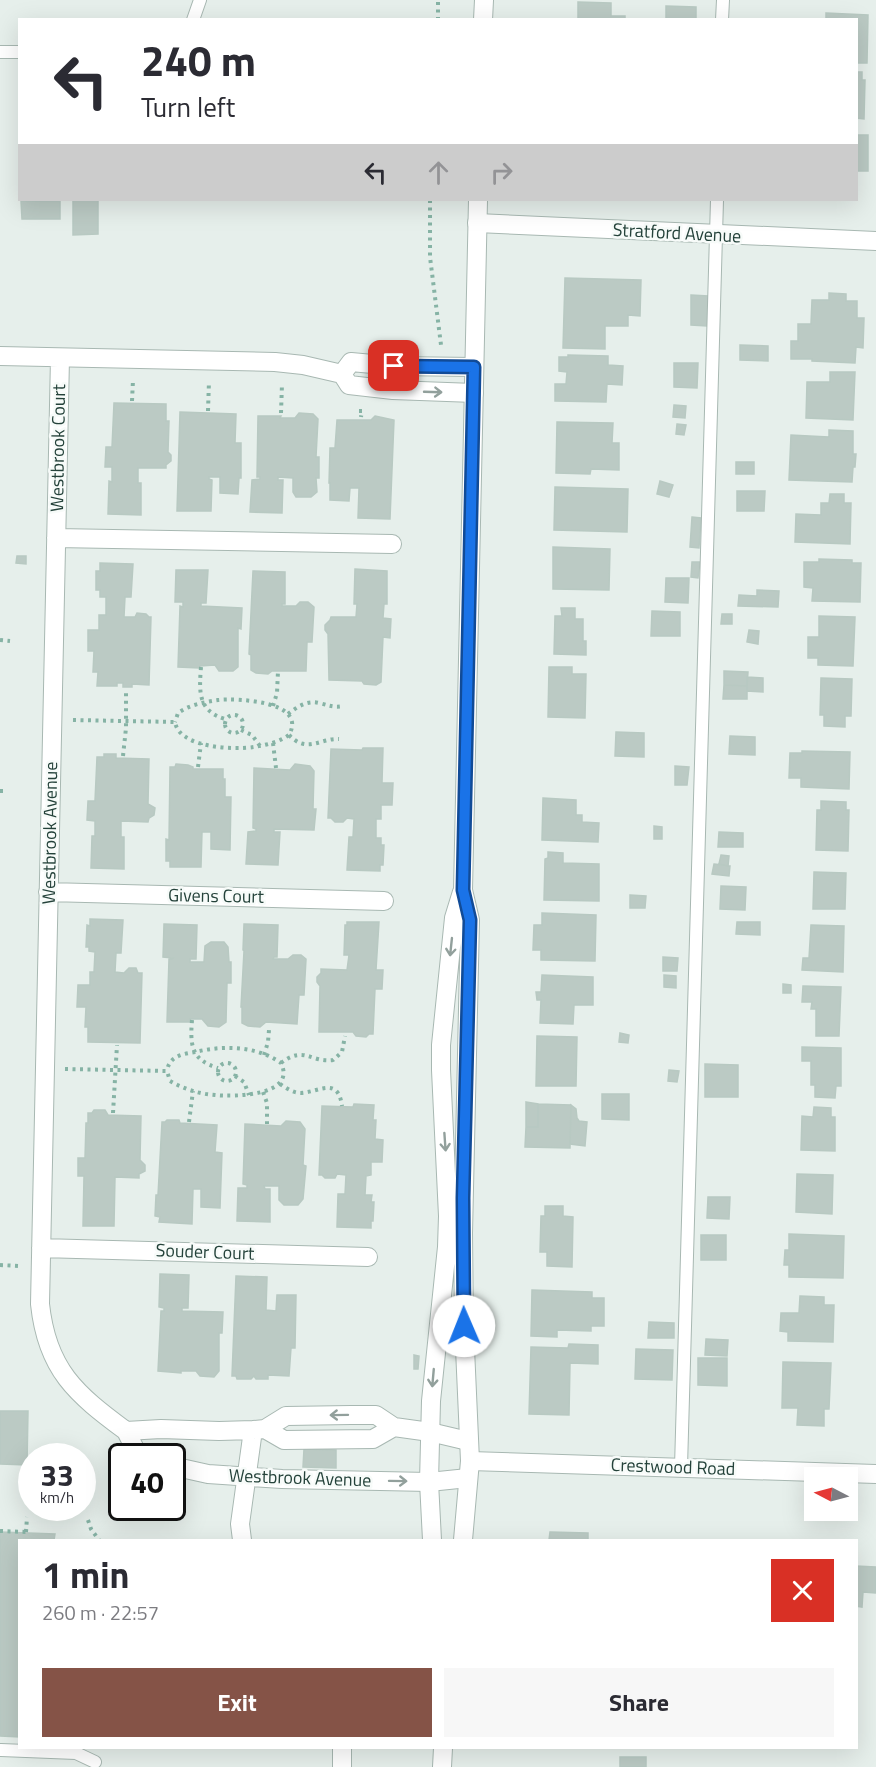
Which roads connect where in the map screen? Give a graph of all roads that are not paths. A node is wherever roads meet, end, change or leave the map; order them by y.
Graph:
1 (200, 0) edge
2 (484, 0) edge
3 (723, 0) edge
4 (194, 18) edge
5 (483, 18) edge
6 (722, 18) edge
7 (0, 52) edge
8 (18, 52) edge
9 (478, 201) edge
10 (717, 201) edge
11 (477, 224) junction
12 (717, 235) junction
13 (876, 241) edge
14 (0, 356) edge
15 (60, 358) junction
16 (474, 367) junction
17 (342, 374) junction
18 (474, 393) junction
19 (56, 538) junction
20 (392, 544) dead end
21 (463, 890) junction
22 (48, 892) junction
23 (384, 901) dead end
24 (41, 1248) junction
25 (368, 1257) dead end
26 (259, 1429) junction
27 (126, 1431) junction
28 (430, 1432) junction
29 (468, 1440) junction
30 (132, 1443) edge
31 (681, 1467) junction
32 (186, 1469) edge
33 (469, 1470) junction
34 (876, 1474) edge
35 (246, 1477) junction
36 (429, 1482) junction
37 (242, 1539) edge
38 (432, 1539) edge
39 (463, 1539) edge
40 (342, 1749) edge
41 (443, 1749) edge
42 (1, 1750) edge
43 (95, 1762) dead end
44 (342, 1767) edge
45 (442, 1767) edge

1 - 4 lane
2 - 5 street
3 - 6 lane
7 - 8 lane
9 - 11 street
10 - 12 lane
11 - 12 street, Stratford Avenue
11 - 16 street
12 - 13 street, Stratford Avenue
12 - 31 lane
14 - 15 street
15 - 17 street
15 - 19 street, Westbrook Court
16 - 17 street
16 - 18 street
17 -> 18 street
18 - 21 street
19 - 20 street
19 - 22 street, Westbrook Avenue
21 -> 28 street
21 - 29 street
22 - 23 street, Givens Court
22 - 24 street, Westbrook Avenue
24 - 25 street, Souder Court
24 - 27 street, Westbrook Avenue
26 - 27 street
28 -> 26 street
26 - 35 street
27 - 30 street, Westbrook Avenue
28 - 29 street
28 - 36 street
29 - 33 street
31 - 33 street, Crestwood Road
31 - 34 street, Crestwood Road
32 - 35 street, Westbrook Avenue
33 - 36 street, Westbrook Avenue
33 - 39 street
35 -> 36 street, Westbrook Avenue
35 - 37 street
36 - 38 street
40 - 44 street
41 - 45 street
42 - 43 lane

